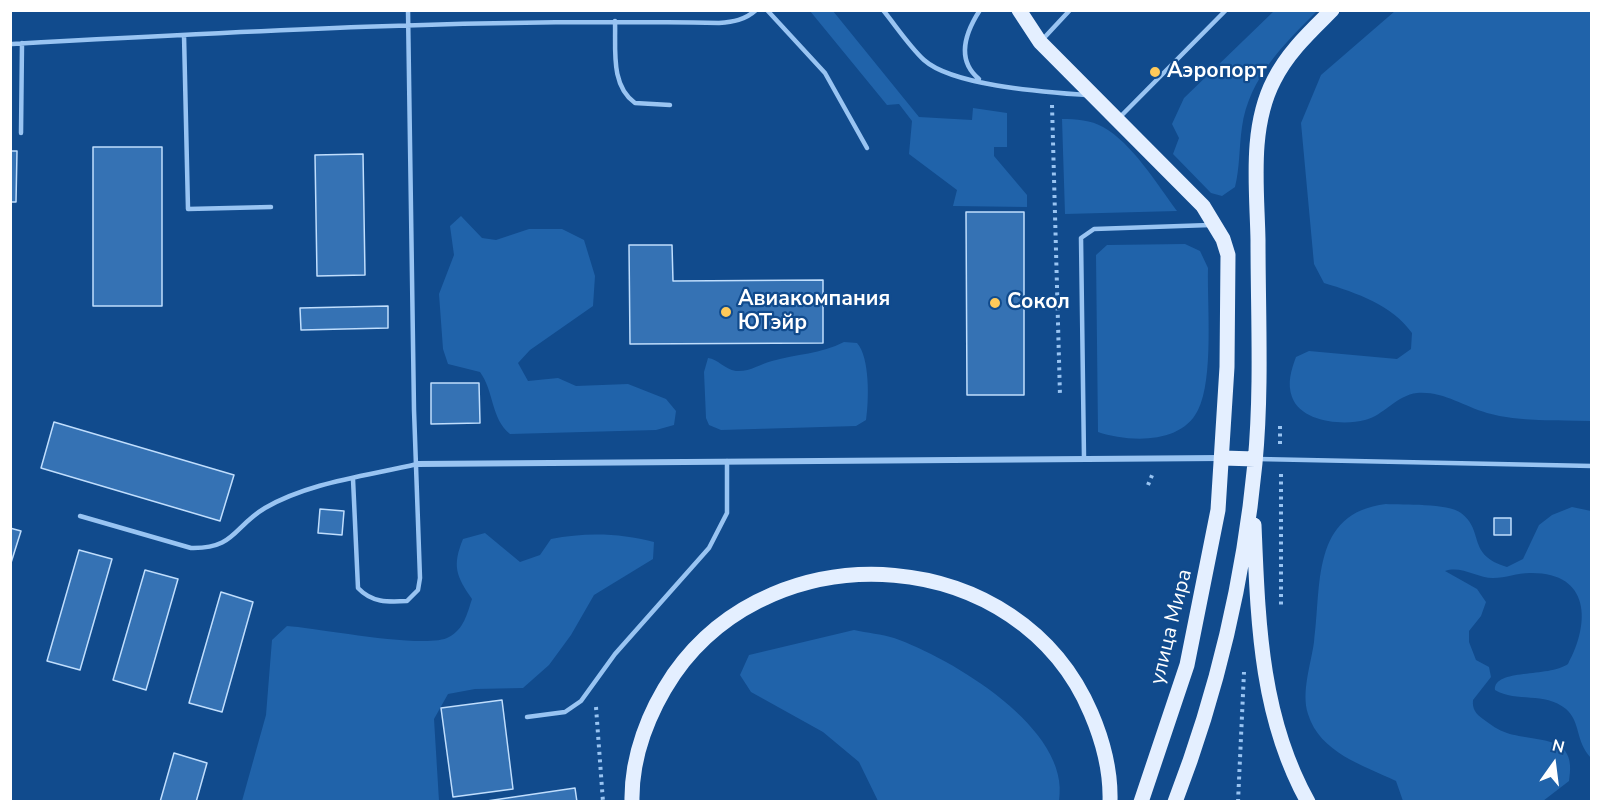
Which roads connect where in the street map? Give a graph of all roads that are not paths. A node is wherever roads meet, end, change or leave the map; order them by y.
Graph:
1 (408, 10) edge
2 (756, 10) edge
3 (767, 10) edge
4 (882, 10) edge
5 (980, 10) edge
6 (1019, 10) edge
7 (1070, 10) edge
8 (1226, 10) edge
9 (1332, 10) edge
10 (615, 21) junction
11 (408, 23) junction
12 (184, 35) junction
13 (1040, 42) junction
14 (22, 43) junction
15 (10, 44) edge
16 (982, 82) junction
17 (1094, 96) junction
18 (670, 105) dead end
19 (1118, 119) junction
20 (21, 133) dead end
21 (867, 148) dead end
22 (272, 207) dead end
23 (1216, 225) junction
24 (1084, 458) junction
25 (1223, 458) junction
26 (1255, 459) junction
27 (727, 461) junction
28 (417, 464) junction
29 (1592, 466) edge
30 (353, 479) junction
31 (1252, 491) junction
32 (80, 516) dead end
33 (527, 717) dead end
34 (632, 801) edge
35 (1110, 801) edge
36 (1142, 801) edge
37 (1175, 801) edge
38 (1308, 801) edge

1 - 11 lane
2 - 10 lane
3 - 21 lane
4 - 16 lane
5 - 16 lane
6 - 13 main road, улица Мира
7 - 13 lane
8 - 19 lane
9 - 26 main road
10 - 11 lane
10 - 18 lane
11 - 12 lane
11 - 28 lane
12 - 14 lane
12 - 22 lane
13 - 17 main road, улица Мира
14 - 15 lane
14 - 20 lane
16 - 17 lane
17 - 19 main road, улица Мира
19 - 23 main road, улица Мира
23 - 24 lane
23 - 25 main road, улица Мира
24 - 25 street
24 - 27 street
25 - 26 main road
25 - 36 main road, улица Мира
26 - 29 lane
26 - 31 main road
27 - 28 street
27 - 33 lane
28 - 30 lane
28 - 30 lane
30 - 32 lane
31 - 37 main road
31 - 38 main road
34 - 35 main road

